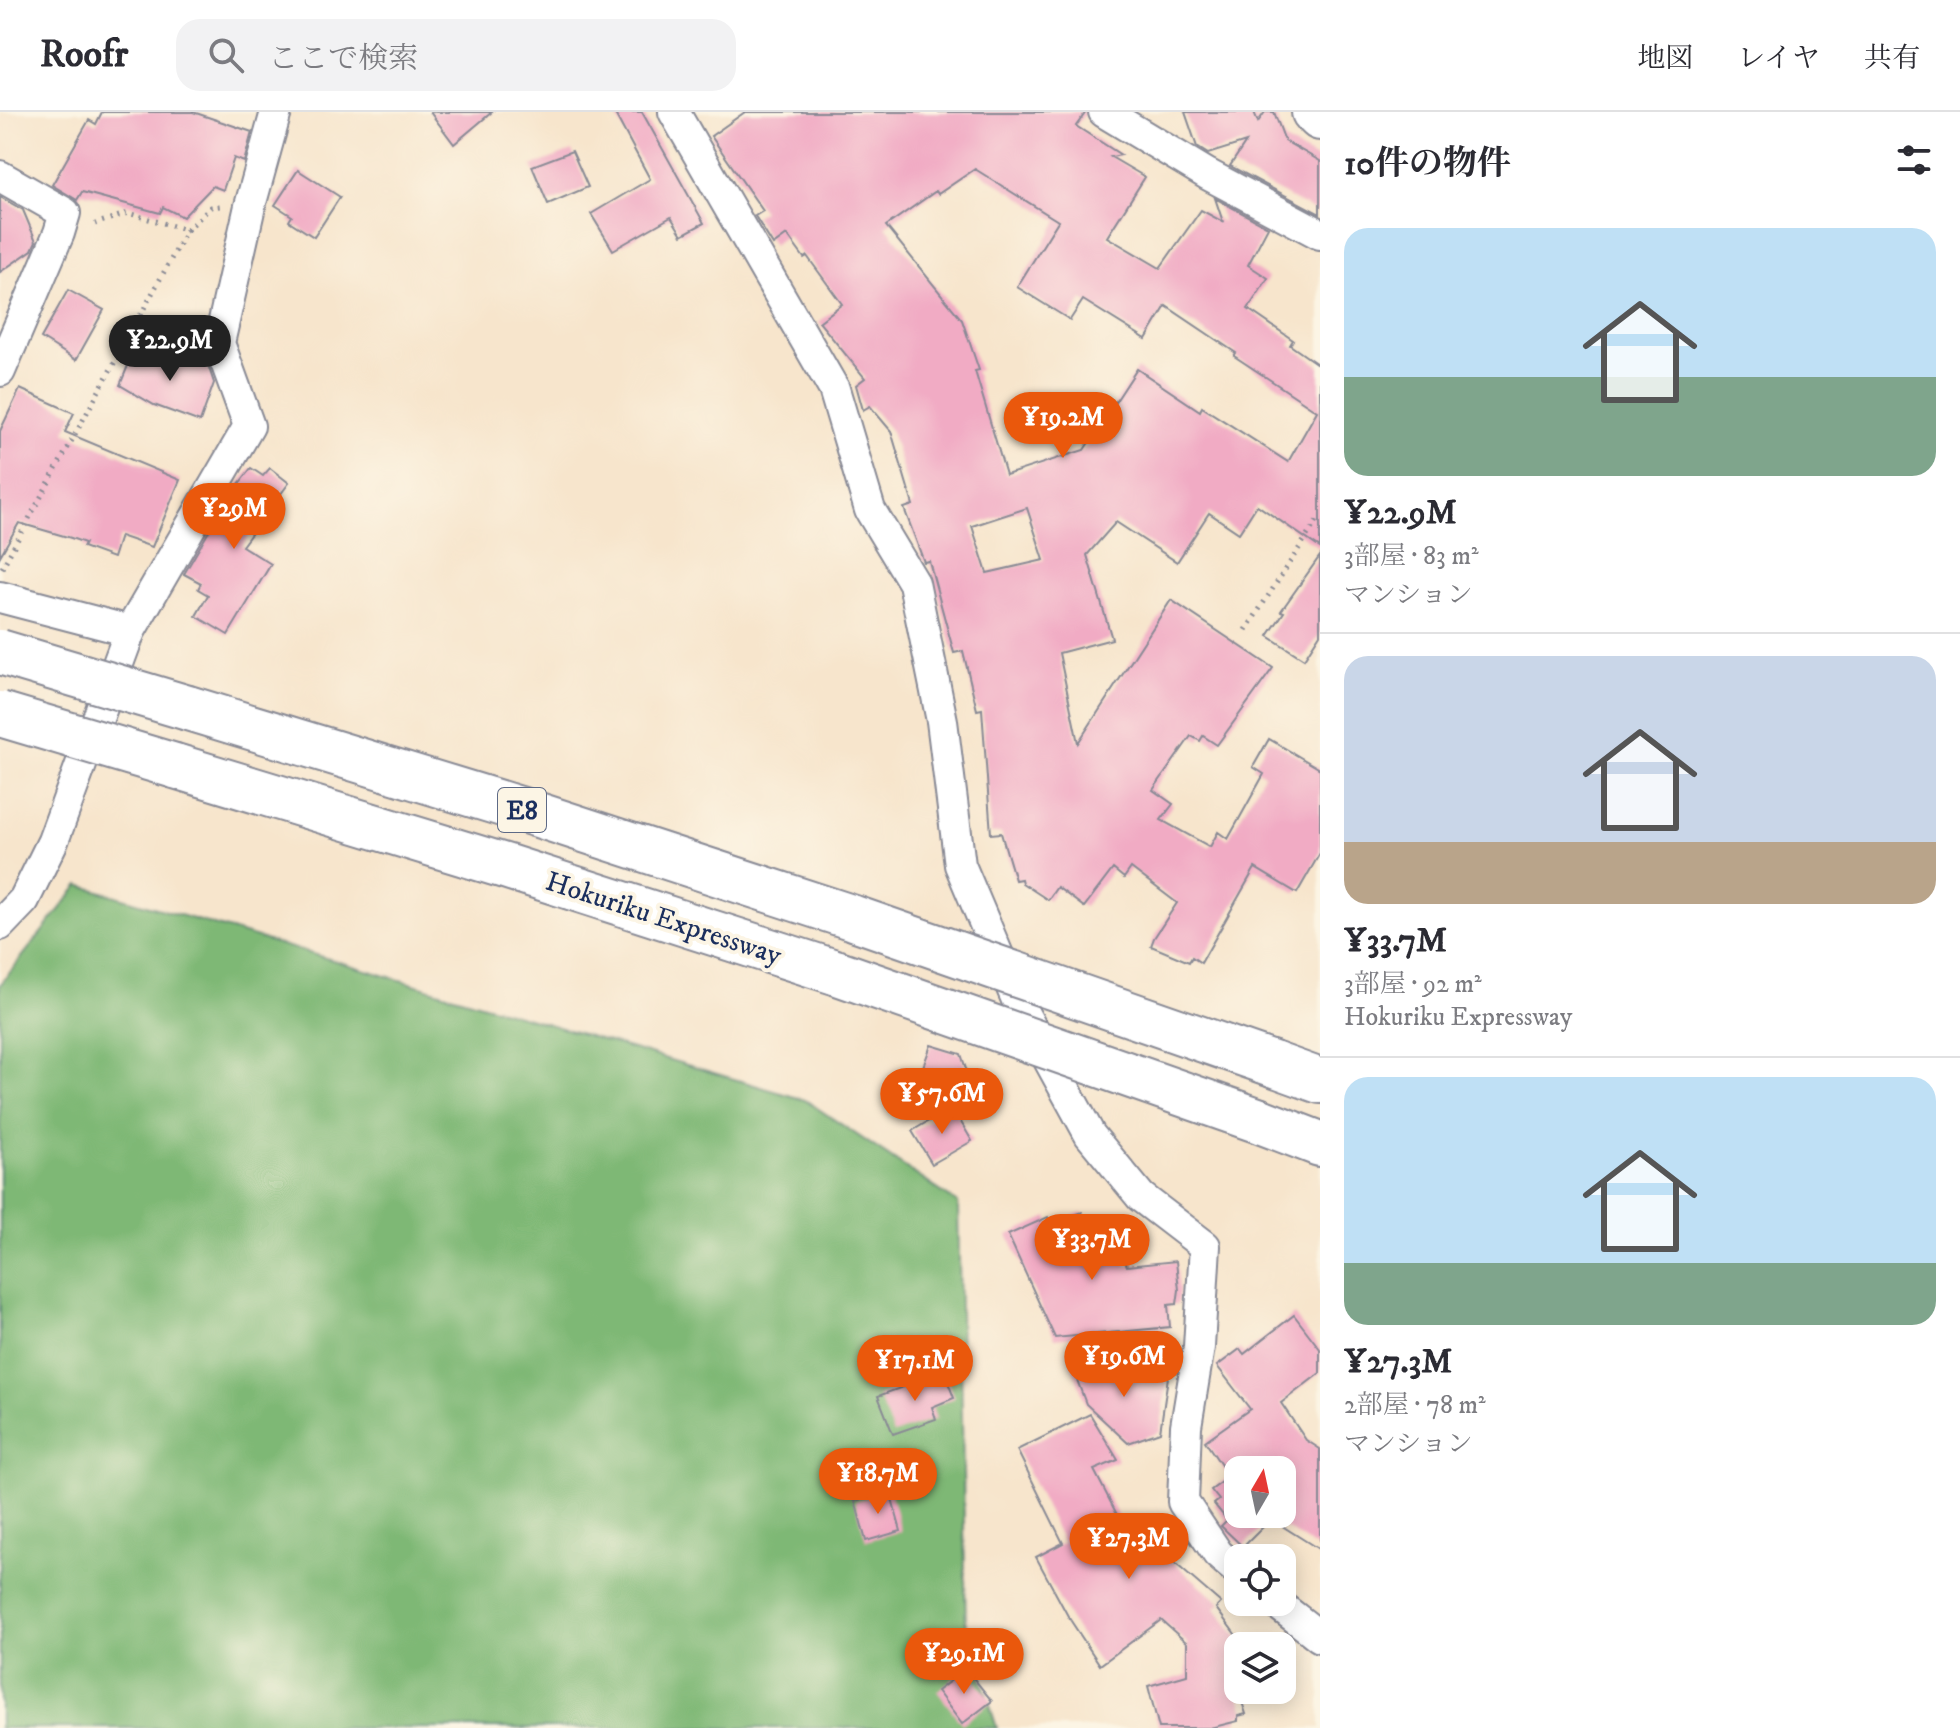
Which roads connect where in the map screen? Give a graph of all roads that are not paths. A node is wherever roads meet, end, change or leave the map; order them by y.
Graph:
1 (276, 112) edge
2 (674, 112) edge
3 (1104, 112) edge
4 (1314, 112) edge
5 (1320, 118) edge
6 (0, 176) edge
7 (1320, 234) edge
8 (0, 371) edge
9 (0, 597) edge
10 (130, 631) junction
11 (0, 652) edge
12 (0, 714) edge
13 (0, 925) edge
14 (1320, 1081) edge
15 (1320, 1144) edge
16 (1224, 1559) edge
17 (1293, 1616) edge
18 (1320, 1637) edge

1 - 10 street
2 - 16 street
3 - 7 street
4 - 5 highway
6 - 8 street
9 - 10 street
10 - 13 street
11 - 14 highway, Hokuriku Expressway / E8, bridge
12 - 15 highway, Hokuriku Expressway / E8, bridge
17 - 18 street

